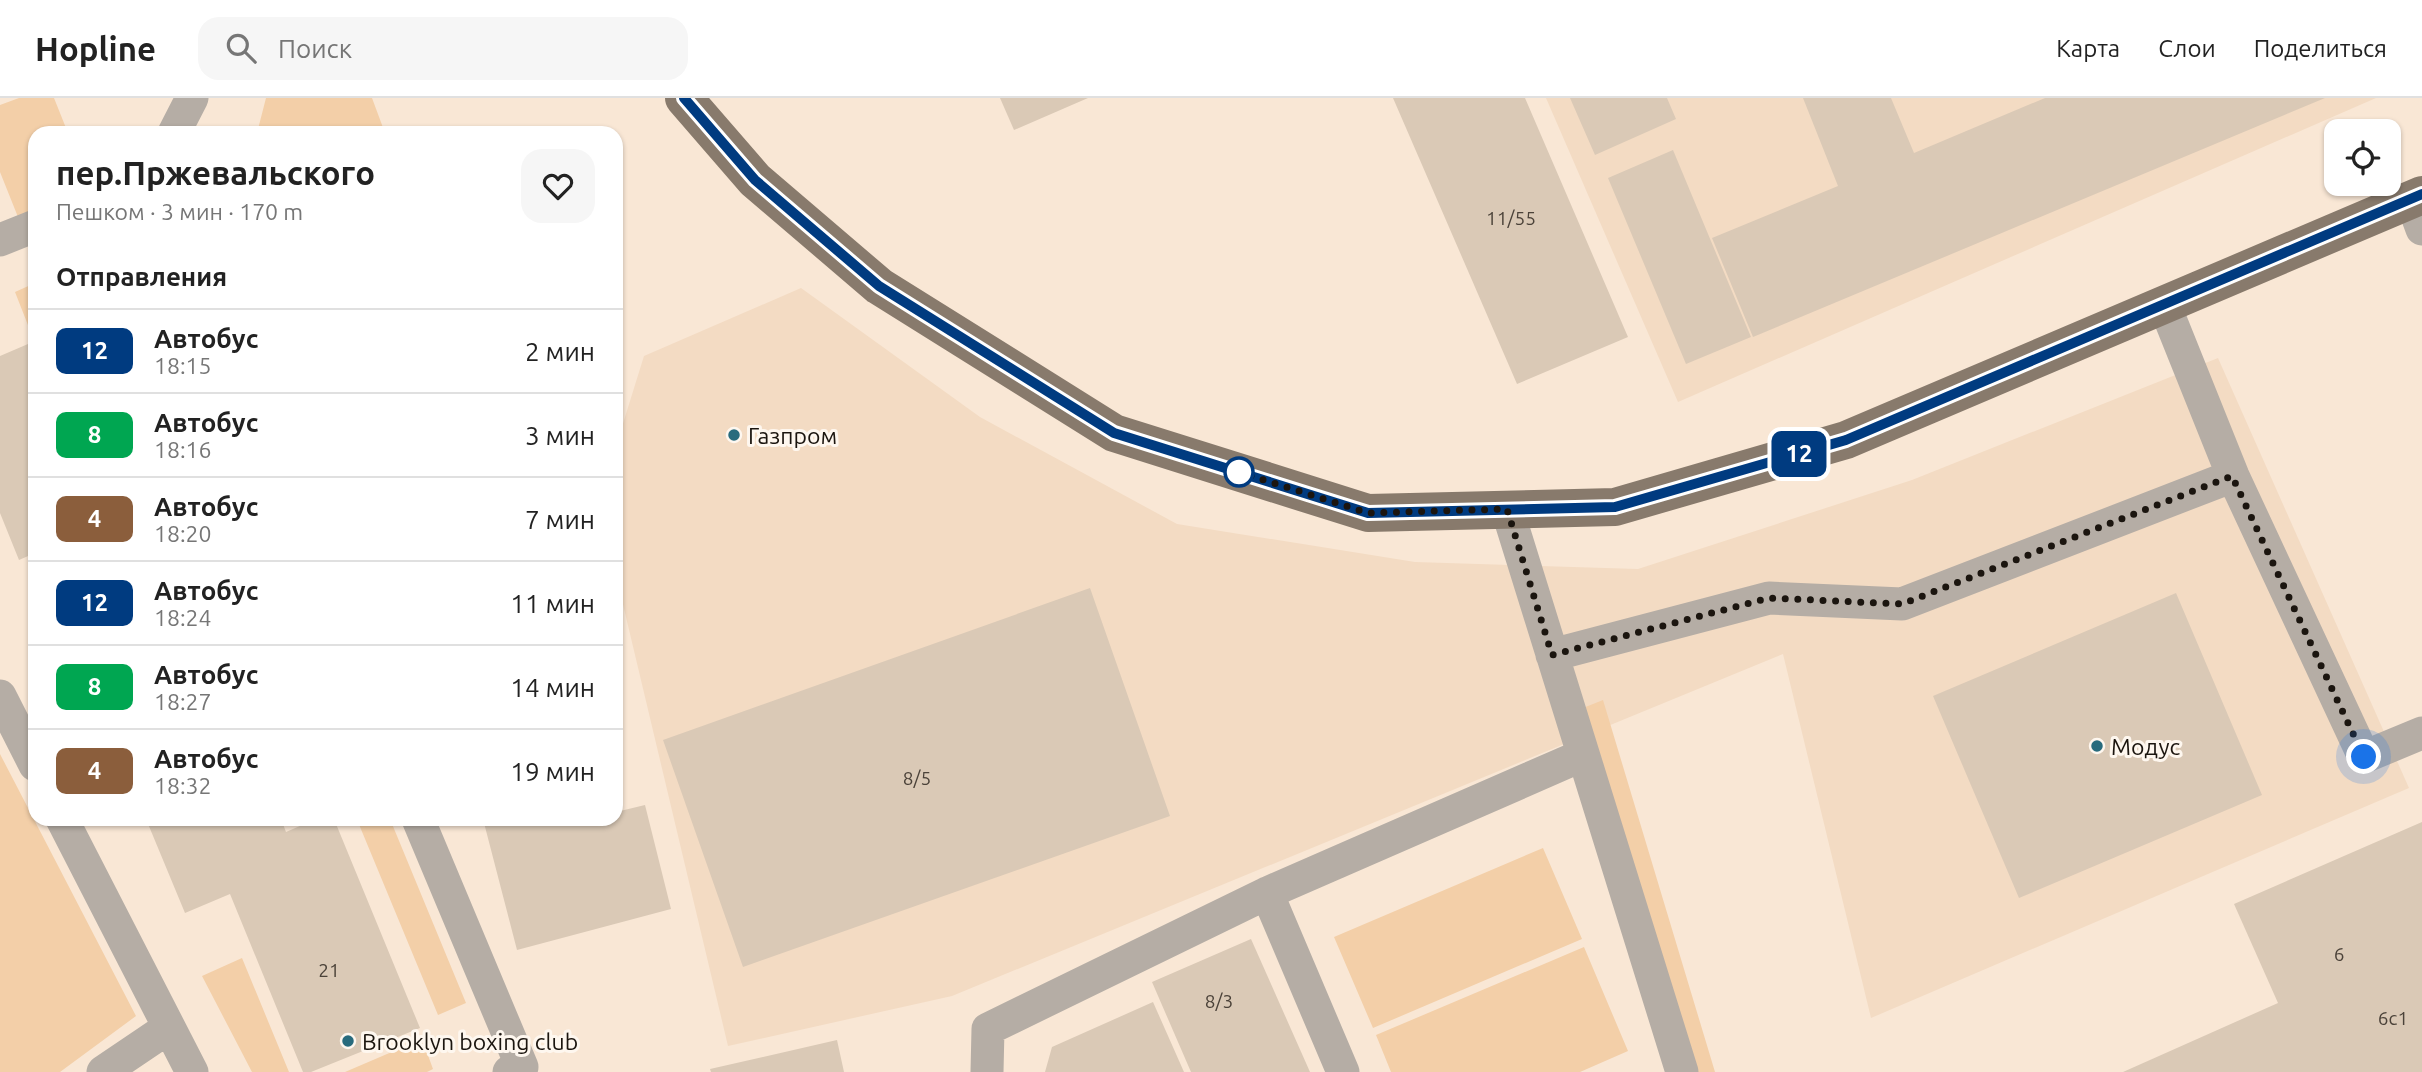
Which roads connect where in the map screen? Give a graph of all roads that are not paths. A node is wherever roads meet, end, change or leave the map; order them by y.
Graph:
1 (192, 98) edge
2 (684, 98) edge
3 (178, 126) edge
4 (2418, 207) edge
5 (28, 229) edge
6 (0, 240) edge
7 (2164, 304) junction
8 (2232, 476) junction
9 (1507, 509) junction
10 (1552, 655) junction
11 (0, 696) edge
12 (2422, 733) edge
13 (28, 751) edge
14 (1583, 755) junction
15 (66, 826) edge
16 (421, 826) edge
17 (1267, 893) junction
18 (168, 1028) junction
19 (103, 1072) edge
20 (192, 1072) edge
21 (509, 1072) edge
22 (987, 1072) edge
23 (1343, 1072) edge
24 (1682, 1072) edge

1 - 3 lane
2 - 9 main road
4 - 7 main road
5 - 6 lane
7 - 8 lane
7 - 9 main road
8 - 10 lane
8 - 12 lane
9 - 10 lane
10 - 14 lane
11 - 13 lane
14 - 17 lane
14 - 24 lane
15 - 18 lane
16 - 21 lane
17 - 22 lane
17 - 23 lane
18 - 19 lane
18 - 20 lane

